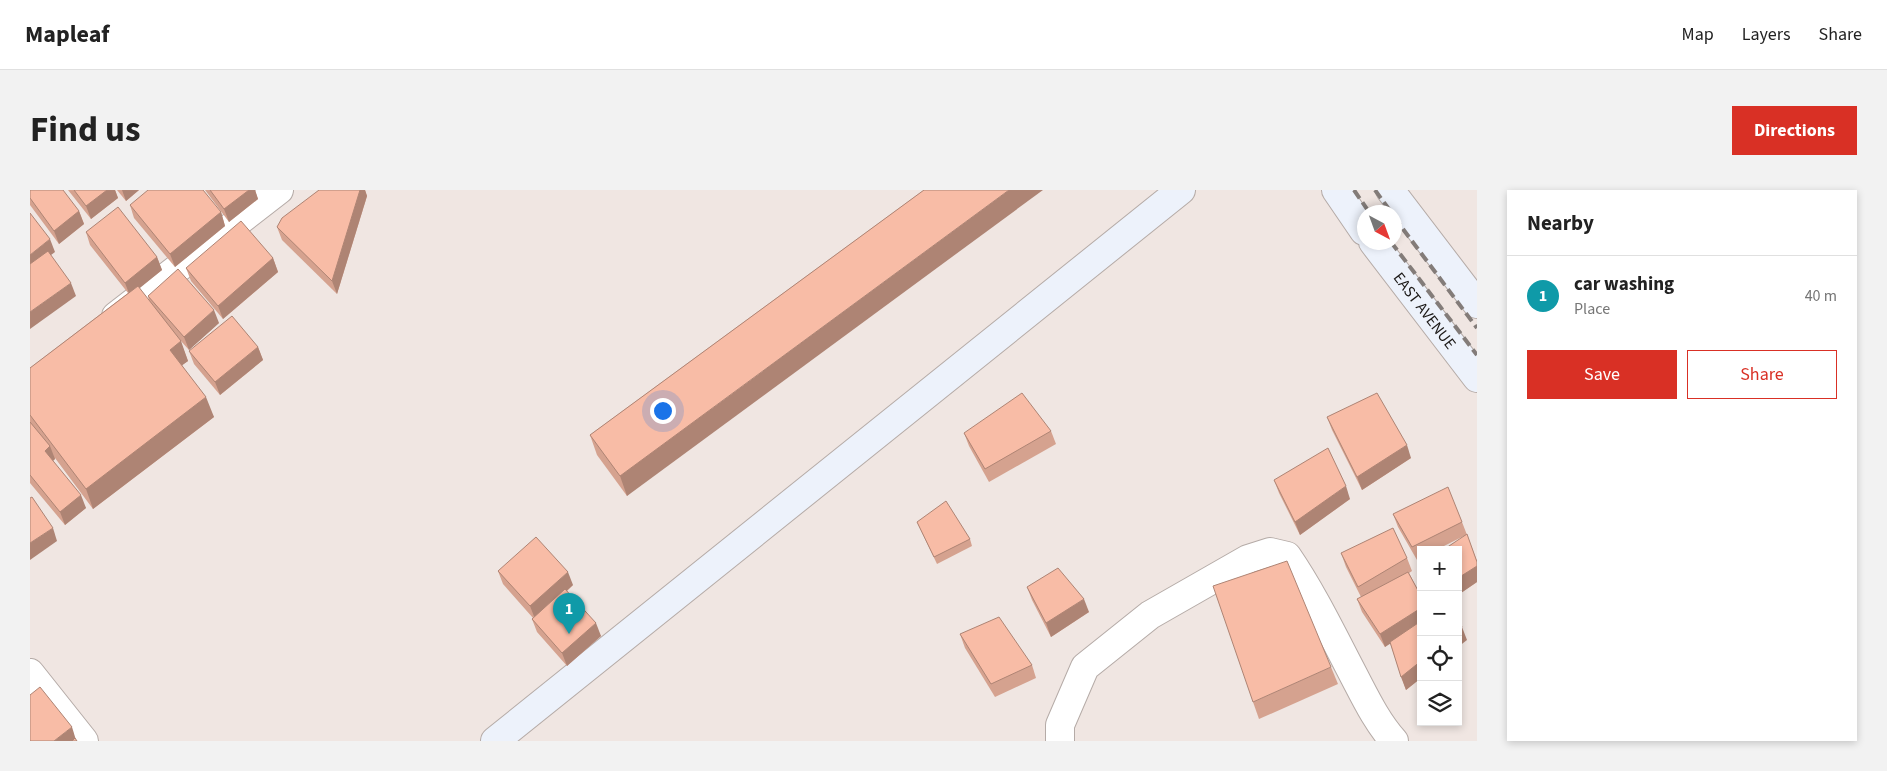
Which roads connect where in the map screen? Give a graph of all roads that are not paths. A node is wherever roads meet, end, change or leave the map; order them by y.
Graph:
1 (279, 190) edge
2 (1181, 190) edge
3 (1336, 190) edge
4 (1390, 190) edge
5 (1357, 221) edge
6 (1379, 250) edge
7 (1477, 304) edge
8 (100, 328) edge
9 (1477, 378) edge
10 (30, 673) edge
11 (84, 741) edge
12 (495, 741) edge
13 (1060, 741) edge
14 (1394, 741) edge

1 - 8 street
2 - 12 street
3 - 5 street
4 - 7 street
6 - 9 street, EAST AVENUE
10 - 11 street
13 - 14 street

